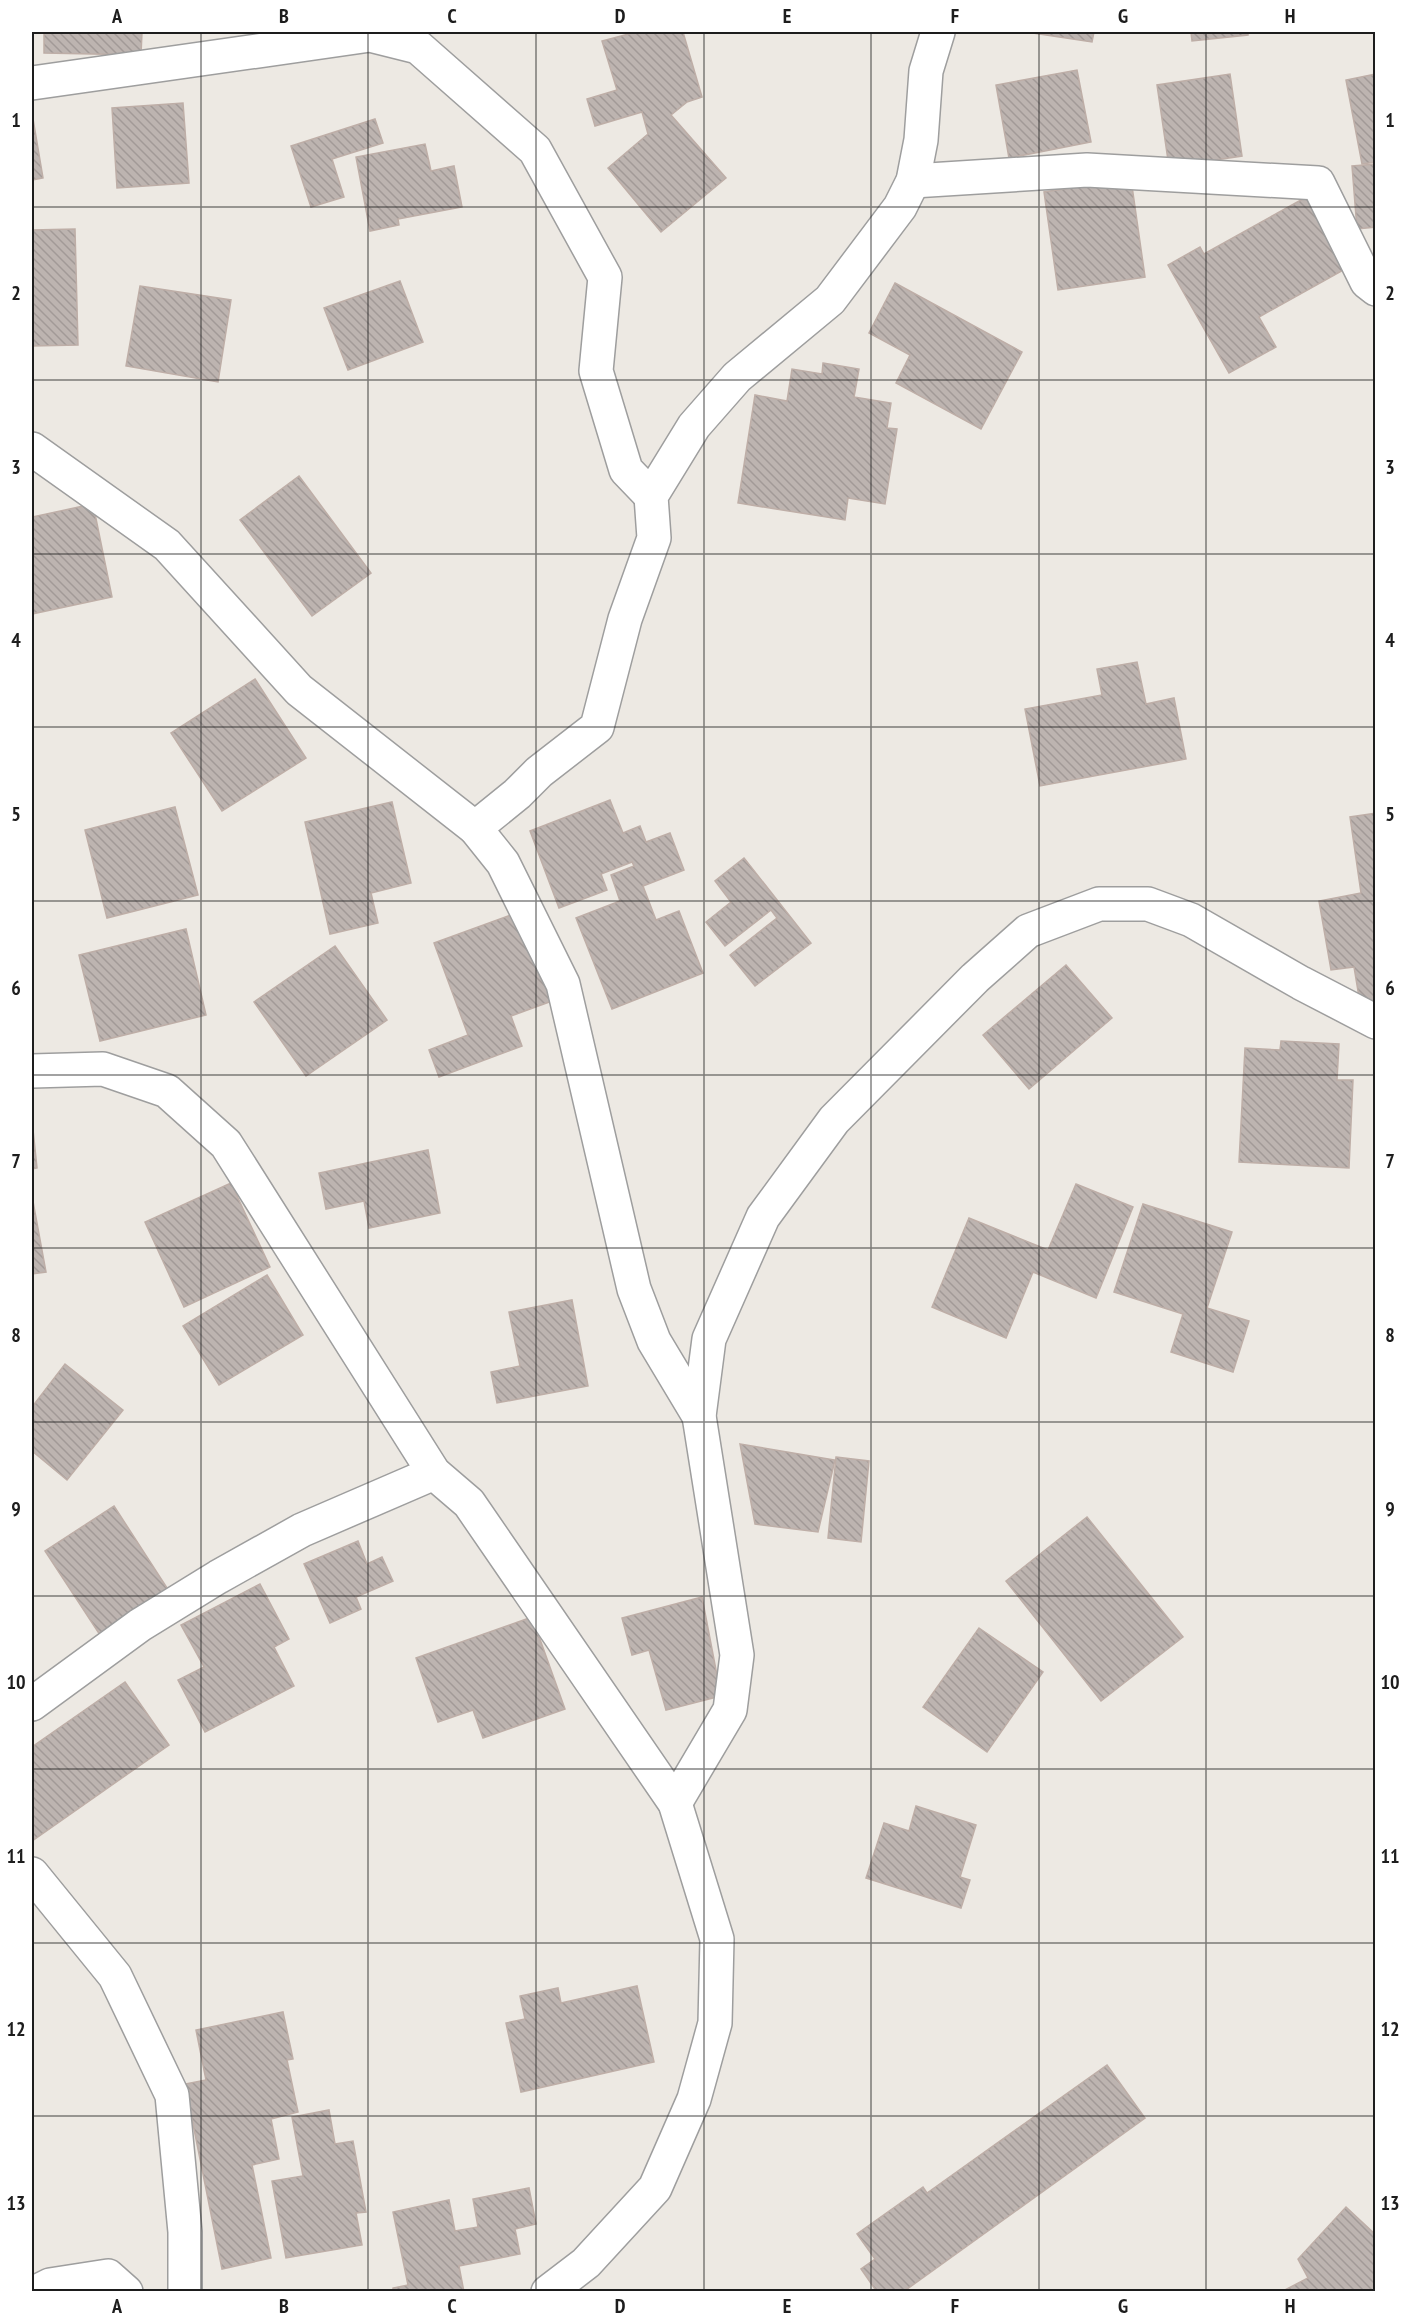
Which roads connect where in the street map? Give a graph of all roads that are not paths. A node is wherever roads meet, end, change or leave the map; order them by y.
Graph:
1 (938, 32) edge
2 (32, 83) edge
3 (913, 181) junction
4 (1376, 289) edge
5 (32, 449) edge
6 (651, 496) junction
7 (474, 828) junction
8 (1376, 1022) edge
9 (32, 1071) edge
10 (699, 1416) junction
11 (434, 1473) junction
12 (32, 1704) edge
13 (675, 1803) junction
14 (32, 1874) edge
15 (36, 2292) edge
16 (126, 2292) edge
17 (185, 2292) edge
18 (548, 2292) edge

1 - 3 street
2 - 6 street
3 - 4 street
3 - 6 street
5 - 7 street
6 - 7 street
7 - 10 street
8 - 10 street
9 - 11 street
10 - 13 street
11 - 12 street
11 - 13 street
13 - 18 street
14 - 17 street
15 - 16 street

